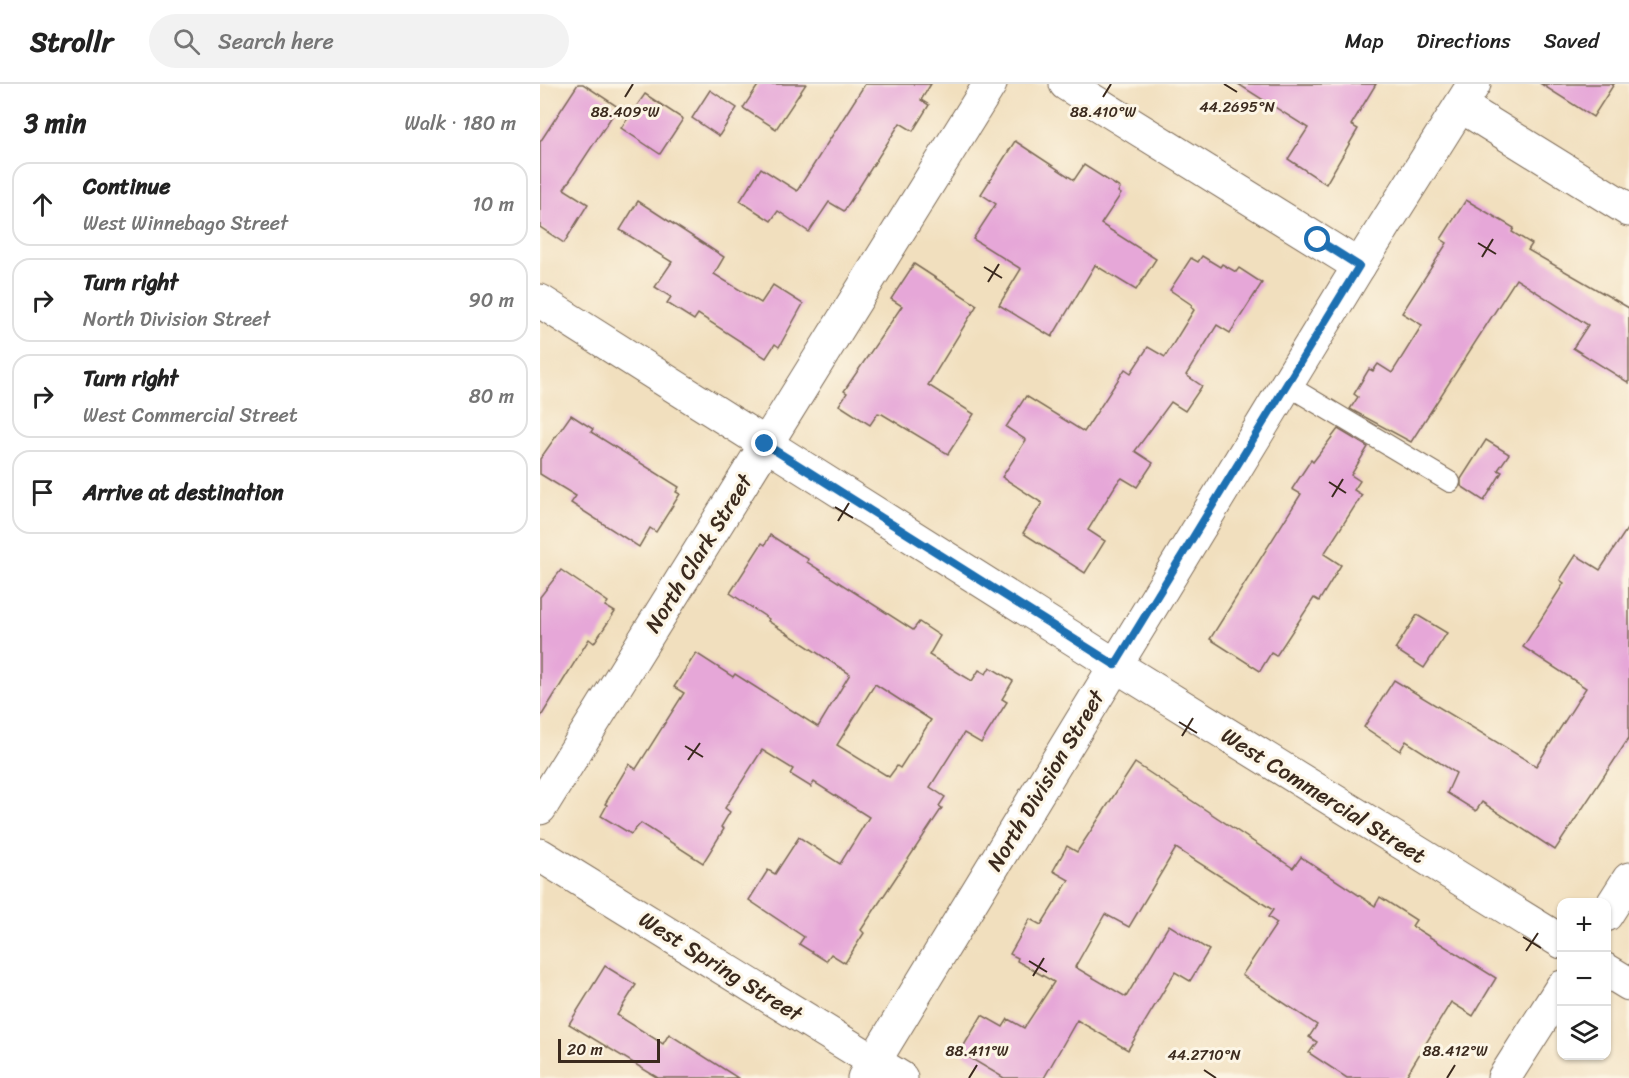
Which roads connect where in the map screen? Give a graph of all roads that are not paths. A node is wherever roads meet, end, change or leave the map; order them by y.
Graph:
1 (990, 84) edge
2 (1066, 84) edge
3 (1467, 95) edge
4 (1629, 210) edge
5 (1359, 266) junction
6 (540, 301) edge
7 (1287, 386) junction
8 (765, 444) junction
9 (1450, 482) dead end
10 (1115, 665) junction
11 (540, 808) edge
12 (540, 855) edge
13 (1629, 879) edge
14 (1611, 907) edge
15 (1557, 939) edge
16 (1611, 973) edge
17 (1629, 984) edge
18 (1557, 995) edge
19 (869, 1070) edge
20 (901, 1078) edge
21 (1504, 1078) edge

1 - 8 street, North Clark Street
2 - 5 street
3 - 4 street
3 - 5 street, North Division Street
5 - 7 street, North Division Street
6 - 8 street, West Commercial Street
7 - 9 lane
7 - 10 street, North Division Street
8 - 10 street, West Commercial Street
8 - 11 street, North Clark Street
10 - 15 street, West Commercial Street
10 - 19 street, North Division Street
12 - 19 street, West Spring Street
13 - 14 street
16 - 17 street
18 - 21 street
19 - 20 street, West Spring Street

